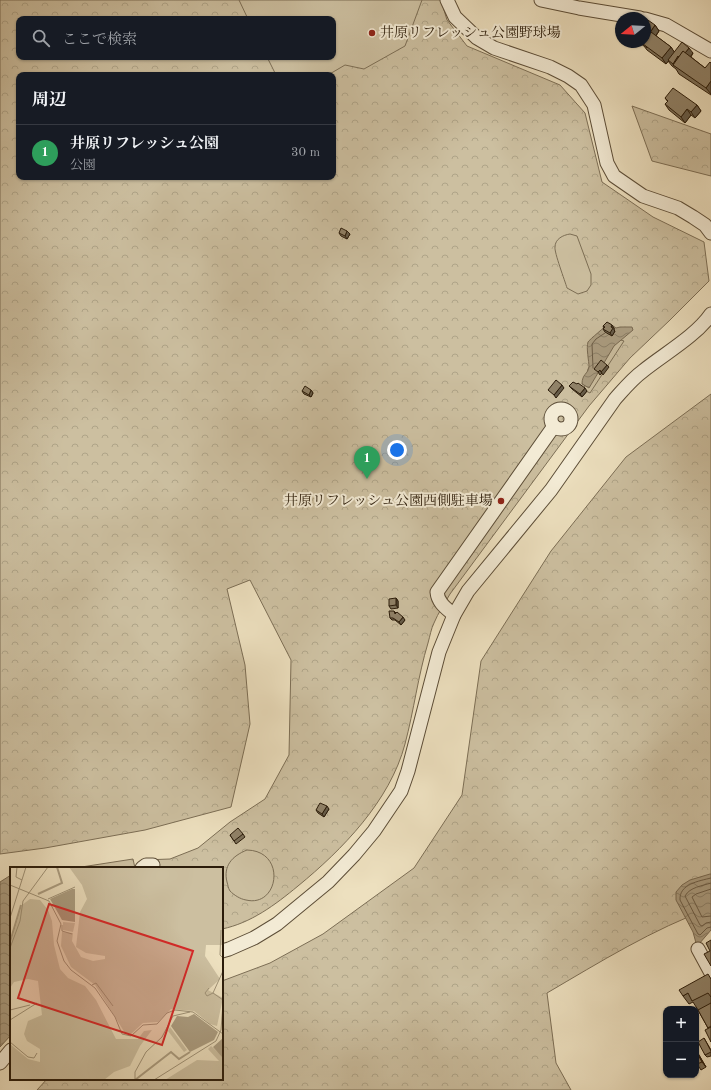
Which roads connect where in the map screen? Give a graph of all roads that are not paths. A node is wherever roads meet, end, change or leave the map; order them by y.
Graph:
1 (447, 0) edge
2 (541, 0) edge
3 (615, 14) edge
4 (651, 21) edge
5 (711, 51) edge
6 (711, 233) edge
7 (711, 314) edge
8 (554, 426) dead end
9 (454, 615) junction
10 (698, 949) dead end
11 (223, 951) edge
12 (711, 973) edge
13 (10, 1051) edge
14 (0, 1063) edge

1 - 6 street
2 - 3 street
4 - 5 street
7 - 9 street
8 - 9 street
9 - 11 street
10 - 12 street
13 - 14 street

